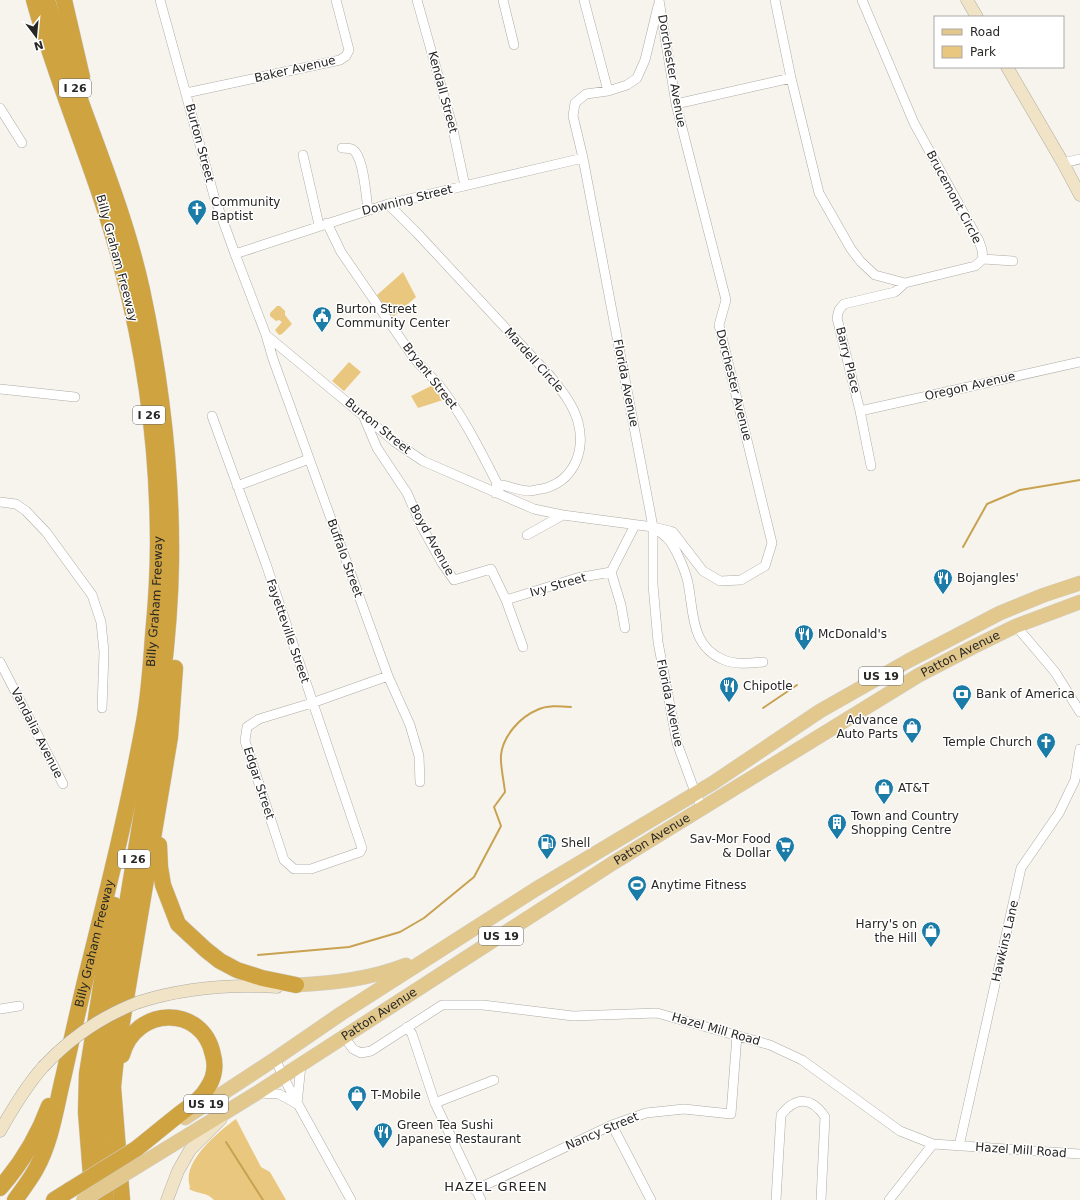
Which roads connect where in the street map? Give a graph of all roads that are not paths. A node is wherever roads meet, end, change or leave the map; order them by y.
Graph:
1 (23, 0) edge
2 (34, 0) edge
3 (48, 0) edge
4 (64, 0) edge
5 (160, 0) edge
6 (336, 0) edge
7 (417, 0) edge
8 (503, 0) edge
9 (584, 0) edge
10 (659, 0) edge
11 (775, 0) edge
12 (862, 0) edge
13 (968, 0) edge
14 (976, 16) edge
15 (514, 45) dead end
16 (1008, 68) edge
17 (791, 78) junction
18 (608, 91) junction
19 (186, 93) junction
20 (676, 104) junction
21 (0, 108) edge
22 (22, 143) dead end
23 (342, 148) dead end
24 (303, 155) dead end
25 (583, 158) junction
26 (1080, 159) edge
27 (1063, 163) junction
28 (91, 168) junction
29 (107, 174) junction
30 (465, 186) junction
31 (1080, 195) edge
32 (388, 204) junction
33 (368, 210) junction
34 (323, 224) junction
35 (235, 254) junction
36 (983, 259) junction
37 (1013, 261) dead end
38 (905, 283) junction
39 (266, 335) junction
40 (1080, 362) edge
41 (0, 389) edge
42 (75, 397) dead end
43 (860, 411) junction
44 (362, 413) junction
45 (212, 416) dead end
46 (309, 459) junction
47 (871, 466) dead end
48 (237, 486) junction
49 (495, 493) junction
50 (0, 502) edge
51 (563, 515) junction
52 (171, 518) junction
53 (635, 525) junction
54 (653, 527) junction
55 (527, 535) dead end
56 (611, 572) junction
57 (1080, 583) edge
58 (506, 600) junction
59 (1080, 602) edge
60 (1016, 626) junction
61 (625, 628) dead end
62 (523, 647) dead end
63 (0, 662) edge
64 (763, 662) dead end
65 (388, 676) junction
66 (312, 703) junction
67 (102, 708) dead end
68 (1080, 712) edge
69 (1080, 749) edge
70 (420, 782) dead end
71 (63, 784) dead end
72 (695, 792) junction
73 (160, 796) junction
74 (702, 808) junction
75 (119, 846) junction
76 (284, 860) joint
77 (438, 952) junction
78 (296, 985) junction
79 (19, 1006) dead end
80 (0, 1008) edge
81 (407, 1027) junction
82 (737, 1035) junction
83 (344, 1037) junction
84 (275, 1059) junction
85 (301, 1065) junction
86 (283, 1076) junction
87 (494, 1080) dead end
88 (62, 1082) junction
89 (257, 1093) junction
90 (115, 1098) junction
91 (435, 1103) junction
92 (239, 1104) junction
93 (297, 1104) junction
94 (612, 1125) junction
95 (0, 1131) edge
96 (933, 1144) junction
97 (959, 1146) junction
98 (136, 1149) junction
99 (1080, 1154) edge
100 (0, 1188) edge
101 (475, 1190) junction
102 (15, 1200) edge
103 (54, 1200) edge
104 (83, 1200) edge
105 (93, 1200) edge
106 (106, 1200) edge
107 (122, 1200) edge
108 (167, 1200) edge
109 (351, 1200) edge
110 (481, 1200) edge
111 (651, 1200) edge
112 (776, 1200) edge
113 (821, 1200) edge
114 (889, 1200) edge

1 - 28 highway
2 - 28 highway, Billy Graham Freeway / I 26
3 - 29 highway, Billy Graham Freeway / I 26
4 - 29 highway
5 - 19 street, Burton Street
6 - 19 street, Baker Avenue
7 - 30 street, Kendall Street
8 - 15 street
9 - 18 street
10 - 18 street, Florida Avenue
10 - 20 street, Dorchester Avenue
11 - 17 street, Brucemont Circle
12 - 36 street, Brucemont Circle
13 - 14 street
16 - 27 street
17 - 20 street
17 - 38 street, Brucemont Circle
18 - 25 street, Florida Avenue
19 - 35 street, Burton Street
20 - 54 street, Dorchester Avenue
21 - 22 street
23 - 33 street
24 - 34 street, Bryant Street
25 - 30 street, Downing Street
25 - 54 street, Florida Avenue
26 - 27 street
27 - 31 street
28 - 75 highway, Billy Graham Freeway / I 26
29 - 52 highway, Billy Graham Freeway / I 26
30 - 32 street, Downing Street
32 - 33 street, Downing Street
32 - 49 street, Mardell Circle
33 - 34 street, Downing Street
34 - 35 street, Downing Street
34 - 49 street, Bryant Street
35 - 39 street, Burton Street
36 - 37 street
36 - 38 street, Brucemont Circle
38 - 43 street, Barry Place
39 - 44 street, Burton Street
39 - 46 street, Buffalo Street
40 - 43 street, Oregon Avenue
41 - 42 street
43 - 47 street
44 - 49 street, Burton Street
44 - 58 street, Boyd Avenue
45 - 48 street, Fayetteville Street
46 - 48 street
46 - 65 street, Buffalo Street
48 - 66 street, Fayetteville Street
49 - 51 street, Burton Street
50 - 67 street
51 - 53 street, Burton Street
51 - 55 street
52 - 73 highway
52 - 106 highway, Billy Graham Freeway / I 26
53 - 54 street, Burton Street
53 - 56 street
54 - 64 street
54 - 72 street, Florida Avenue
56 - 58 street, Ivy Street
56 - 61 street
57 - 72 main road, Patton Avenue / US 19
58 - 62 street, Boyd Avenue
59 - 60 main road, Patton Avenue / US 19
60 - 68 street
60 - 74 main road, Patton Avenue / US 19
63 - 71 street, Vandalia Avenue
65 - 66 street
65 - 70 street, Buffalo Street
66 - 76 street, Edgar Street
66 - 76 street, Fayetteville Street
69 - 97 street, Hawkins Lane
72 - 74 street, Florida Avenue
72 - 77 main road, Patton Avenue / US 19
73 - 78 highway
73 - 90 highway
74 - 83 main road, Patton Avenue / US 19
75 - 88 highway, Billy Graham Freeway / I 26
75 - 105 highway
77 - 78 main road, Patton Avenue
77 - 84 main road, Patton Avenue / US 19
78 - 95 street, Patton Avenue, bridge
79 - 80 street
81 - 82 street, Hazel Mill Road
81 - 83 street, Hazel Mill Road
81 - 91 street
82 - 94 street, Nancy Street
82 - 96 street, Hazel Mill Road
83 - 85 main road, Patton Avenue / US 19
84 - 86 street
84 - 98 main road, Patton Avenue / US 19
85 - 86 main road, Patton Avenue / US 19
85 - 93 street
86 - 89 main road, Patton Avenue / US 19
86 - 93 street
87 - 91 street
88 - 100 highway
88 - 102 highway, Billy Graham Freeway / I 26
89 - 92 main road, Patton Avenue / US 19
89 - 93 street
90 - 98 highway
90 - 107 highway
91 - 101 street
92 - 104 main road, Patton Avenue / US 19, bridge
92 - 108 street, Patton Avenue
93 - 109 street
94 - 101 street, Nancy Street
94 - 111 street
96 - 97 street, Hazel Mill Road
96 - 114 street
97 - 99 street, Hazel Mill Road
98 - 103 highway, Patton Avenue / US 19, bridge
101 - 110 street
112 - 113 street

